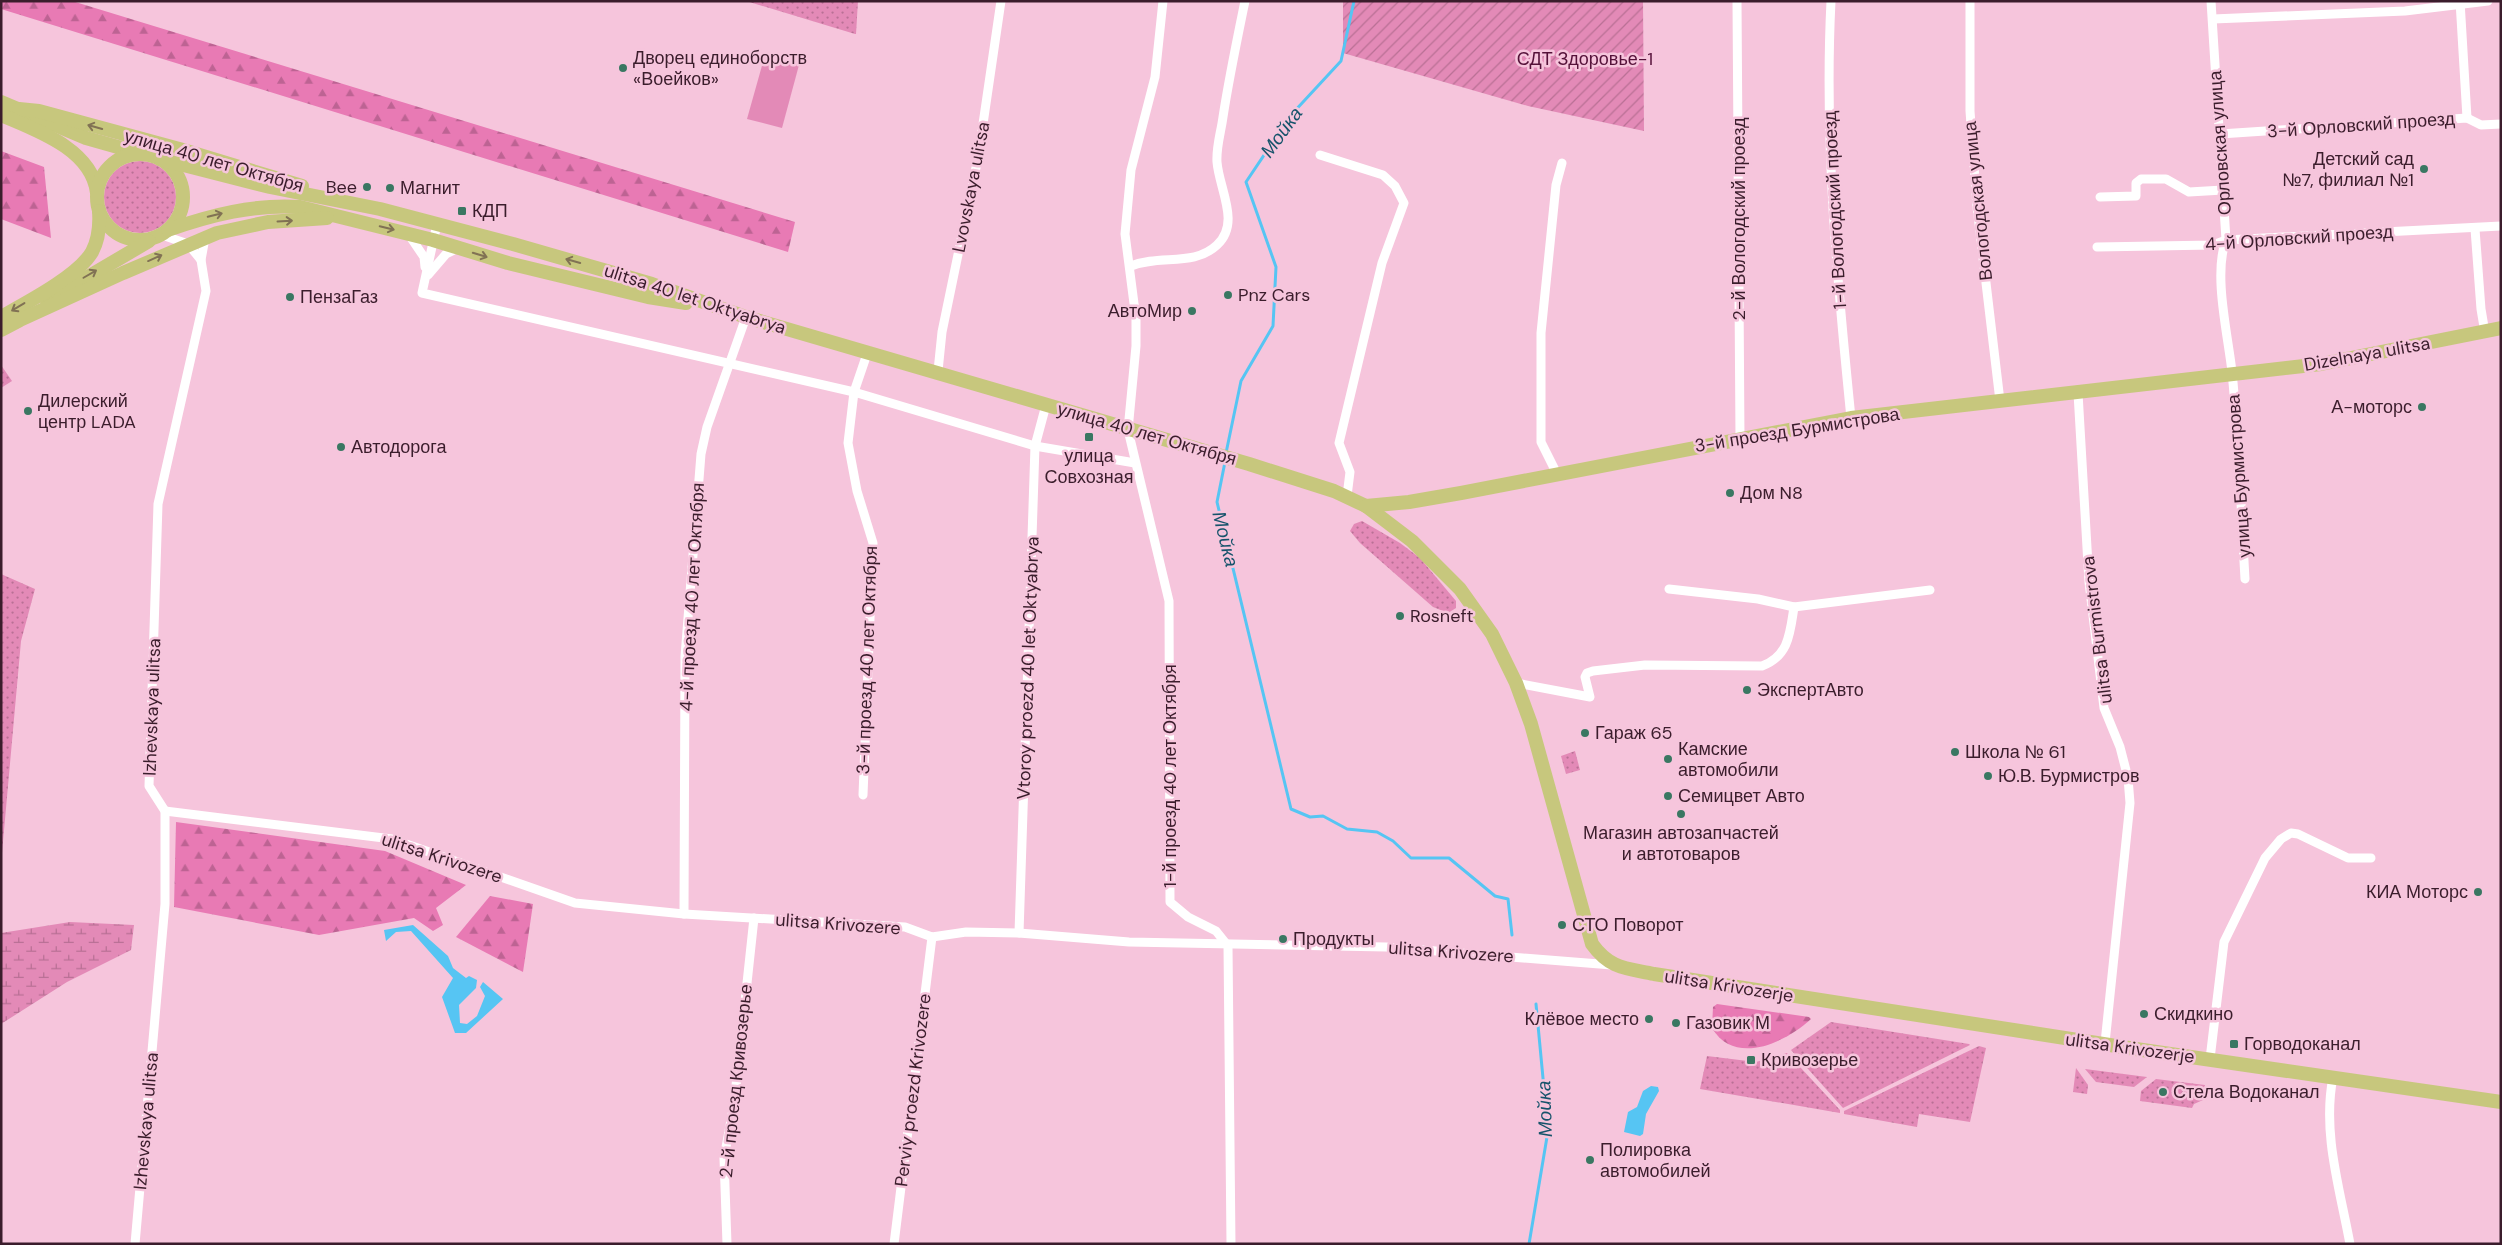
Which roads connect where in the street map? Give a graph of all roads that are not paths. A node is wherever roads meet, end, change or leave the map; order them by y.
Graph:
1 (1001, 1) edge
2 (1163, 1) edge
3 (1246, 1) edge
4 (1737, 1) edge
5 (1831, 1) edge
6 (1970, 1) edge
7 (2211, 1) edge
8 (2488, 1) edge
9 (2460, 2) edge
10 (2213, 19) junction
11 (1, 102) edge
12 (18, 109) junction
13 (1, 115) edge
14 (2467, 118) junction
15 (2501, 124) edge
16 (2220, 134) junction
17 (145, 155) junction
18 (1320, 155) dead end
19 (160, 159) junction
20 (1562, 163) dead end
21 (2223, 190) junction
22 (98, 195) junction
23 (2100, 197) dead end
24 (342, 201) junction
25 (99, 210) junction
26 (340, 217) junction
27 (437, 224) junction
28 (2501, 226) edge
29 (2476, 229) junction
30 (407, 233) junction
31 (162, 234) junction
32 (205, 238) junction
33 (433, 240) junction
34 (2226, 240) junction
35 (188, 244) junction
36 (2097, 246) dead end
37 (458, 248) junction
38 (201, 260) junction
39 (1131, 266) junction
40 (426, 277) junction
41 (719, 309) junction
42 (1, 317) edge
43 (746, 317) junction
44 (20, 320) junction
45 (2501, 328) edge
46 (1, 330) edge
47 (2485, 333) junction
48 (868, 351) junction
49 (730, 364) junction
50 (938, 371) junction
51 (2232, 374) junction
52 (854, 392) junction
53 (2078, 393) junction
54 (2000, 401) junction
55 (1046, 405) junction
56 (1851, 418) junction
57 (1128, 430) junction
58 (1740, 438) junction
59 (1035, 446) junction
60 (1134, 463) junction
61 (1557, 474) junction
62 (1348, 496) junction
63 (1366, 506) junction
64 (2245, 579) dead end
65 (1669, 589) dead end
66 (1930, 590) dead end
67 (1794, 607) junction
68 (1516, 683) junction
69 (863, 795) dead end
70 (166, 811) junction
71 (2371, 858) dead end
72 (684, 914) junction
73 (754, 918) junction
74 (1019, 933) junction
75 (932, 937) junction
76 (1228, 946) junction
77 (1612, 965) junction
78 (2105, 1043) junction
79 (2210, 1059) junction
80 (2333, 1078) junction
81 (2501, 1102) edge
82 (135, 1244) edge
83 (727, 1244) edge
84 (894, 1244) edge
85 (1231, 1244) edge
86 (2350, 1244) edge

1 - 50 street, Lvovskaya ulitsa
2 - 39 street
3 - 39 street
4 - 58 street, 2-й Вологодский проезд
5 - 56 street, 1-й Вологодский проезд
6 - 54 street, Вологодская улица
7 - 10 street, Орловская улица
8 - 9 street
9 - 10 street
9 - 14 street
10 - 16 street, Орловская улица
11 - 12 main road, улица 40 лет Октября
12 - 17 main road, улица 40 лет Октября
24 -> 12 main road, улица 40 лет Октября
13 - 22 main road, улица 40 лет Октября
14 - 15 street, 3-й Орловский проезд
14 - 16 street, 3-й Орловский проезд
16 - 21 street, Орловская улица
17 - 19 main road, улица 40 лет Октября
17 - 22 main road, улица 40 лет Октября
18 - 62 street
19 - 24 main road, улица 40 лет Октября
19 - 31 main road, улица 40 лет Октября
20 - 61 street
21 - 23 street
21 - 34 street, Орловская улица
22 - 25 main road, улица 40 лет Октября
24 - 27 main road, ulitsa 40 let Oktyabrya
25 - 31 main road, улица 40 лет Октября
25 -> 42 main road, улица 40 лет Октября
26 -> 30 main road, улица 40 лет Октября
31 -> 26 main road, улица 40 лет Октября
32 -> 26 main road
27 - 33 street
41 -> 27 main road, ulitsa 40 let Oktyabrya
28 - 29 street, 4-й Орловский проезд
29 - 34 street, 4-й Орловский проезд
29 - 47 street
30 - 33 main road, улица 40 лет Октября
30 - 40 street
31 - 35 street
44 -> 31 main road
32 - 35 main road
32 - 38 street, Izhevskaya ulitsa
33 - 37 main road, улица 40 лет Октября
33 - 40 street
34 - 36 street, 4-й Орловский проезд
34 - 51 street, Орловская улица
35 - 38 street, Izhevskaya ulitsa
44 -> 35 main road
37 - 40 street
37 -> 41 main road, улица 40 лет Октября
38 - 70 street, Izhevskaya ulitsa
39 - 57 street
40 - 49 street
41 - 43 main road, ulitsa 40 let Oktyabrya
43 - 48 main road, ulitsa 40 let Oktyabrya
43 - 49 street, 4-й проезд 40 лет Октября
44 - 46 main road
45 - 47 main road, Dizelnaya ulitsa
47 - 51 main road, Dizelnaya ulitsa
48 - 50 main road, ulitsa 40 let Oktyabrya
48 - 52 street, 3-й проезд 40 лет Октября
49 - 52 street
49 - 72 street, 4-й проезд 40 лет Октября
50 - 55 main road, ulitsa 40 let Oktyabrya
51 - 53 main road, 3-й проезд Бурмистрова
51 - 64 street, улица Бурмистрова
52 - 59 street
52 - 69 street, 3-й проезд 40 лет Октября
53 - 54 main road, 3-й проезд Бурмистрова
53 - 78 street, ulitsa Burmistrova
54 - 56 main road, 3-й проезд Бурмистрова
55 - 57 main road, улица 40 лет Октября
55 - 59 street, Vtoroy proezd 40 let Oktyabrya
56 - 58 main road, 3-й проезд Бурмистрова
57 - 60 street
57 - 62 main road, улица 40 лет Октября
58 - 61 main road, 3-й проезд Бурмистрова
59 - 60 street
59 - 74 street, Vtoroy proezd 40 let Oktyabrya
60 - 76 street, 1-й проезд 40 лет Октября
61 - 63 main road, 3-й проезд Бурмистрова
62 - 63 main road
63 - 68 main road
65 - 67 street
66 - 67 street
67 - 68 street
68 - 77 main road
70 - 72 street, ulitsa Krivozere
70 - 82 street, Izhevskaya ulitsa
71 - 79 street
72 - 73 street, ulitsa Krivozere
73 - 75 street, ulitsa Krivozere
73 - 83 street, 2-й проезд Кривозерье
74 - 75 street, ulitsa Krivozere
74 - 76 street, ulitsa Krivozere
75 - 84 street, Perviy proezd Krivozere
76 - 77 street, ulitsa Krivozere
76 - 85 street
77 - 78 main road, ulitsa Krivozerje
78 - 79 main road, ulitsa Krivozerje
79 - 80 main road, ulitsa Krivozerje
80 - 81 main road, ulitsa Krivozerje
80 - 86 street

